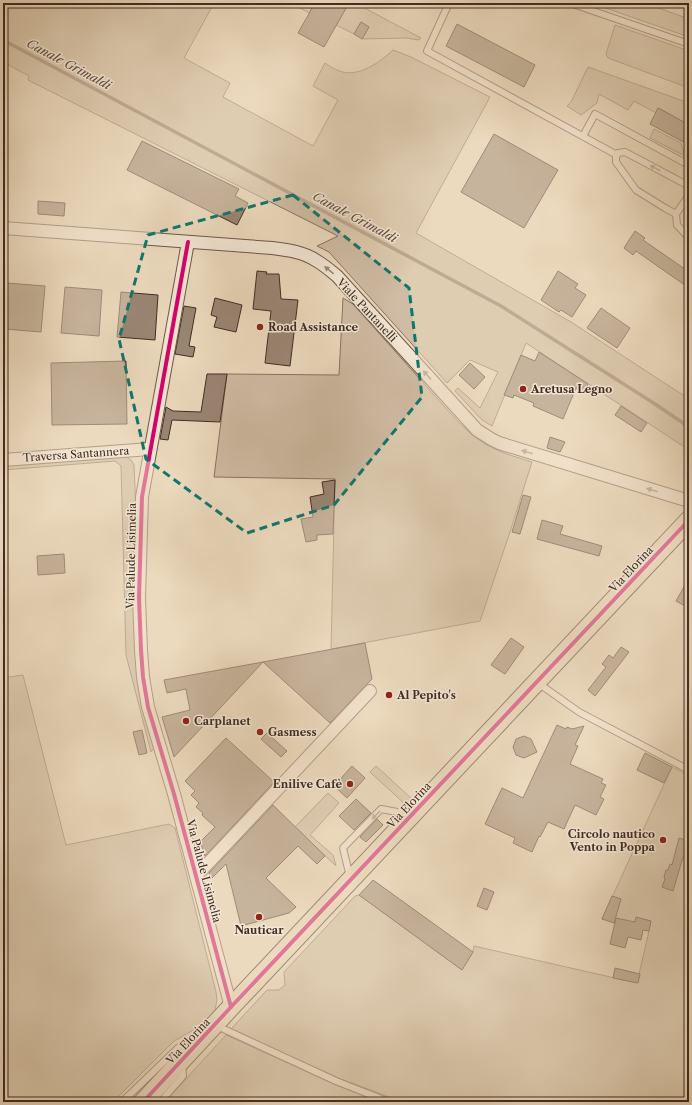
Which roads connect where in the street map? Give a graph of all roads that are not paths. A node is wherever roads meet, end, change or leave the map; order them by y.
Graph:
1 (449, 3) edge
2 (570, 3) edge
3 (689, 44) edge
4 (583, 136) junction
5 (617, 155) junction
6 (685, 163) dead end
7 (689, 186) edge
8 (689, 195) edge
9 (676, 214) junction
10 (3, 228) edge
11 (689, 238) edge
12 (188, 242) junction
13 (150, 449) junction
14 (3, 460) edge
15 (689, 501) edge
16 (689, 520) edge
17 (537, 682) junction
18 (370, 691) dead end
19 (689, 770) edge
20 (412, 815) junction
21 (196, 876) junction
22 (350, 880) junction
23 (231, 1007) junction
24 (210, 1031) junction
25 (181, 1062) junction
26 (122, 1102) edge
27 (143, 1102) edge
28 (160, 1102) edge
29 (389, 1102) edge

1 - 4 lane
2 - 3 lane
4 - 5 lane
4 - 6 lane
7 -> 5 lane
5 - 9 lane
8 - 9 lane
9 - 11 lane
10 - 12 street, Viale Pantanelli
12 - 13 street, Via Palude Lisimelia
15 -> 12 street, Viale Pantanelli
13 - 14 street, Traversa Santannera
13 - 21 street, Via Palude Lisimelia
16 - 17 main road, Via Elorina
17 - 19 lane
17 - 20 main road, Via Elorina
18 - 21 street
20 - 22 main road, Via Elorina
20 -> 22 lane
21 - 23 street, Via Palude Lisimelia
22 - 23 main road, Via Elorina
23 - 24 main road, Via Elorina
24 - 25 main road, Via Elorina
24 - 26 lane
24 - 29 lane
25 - 27 main road, Via Elorina
25 - 28 lane

